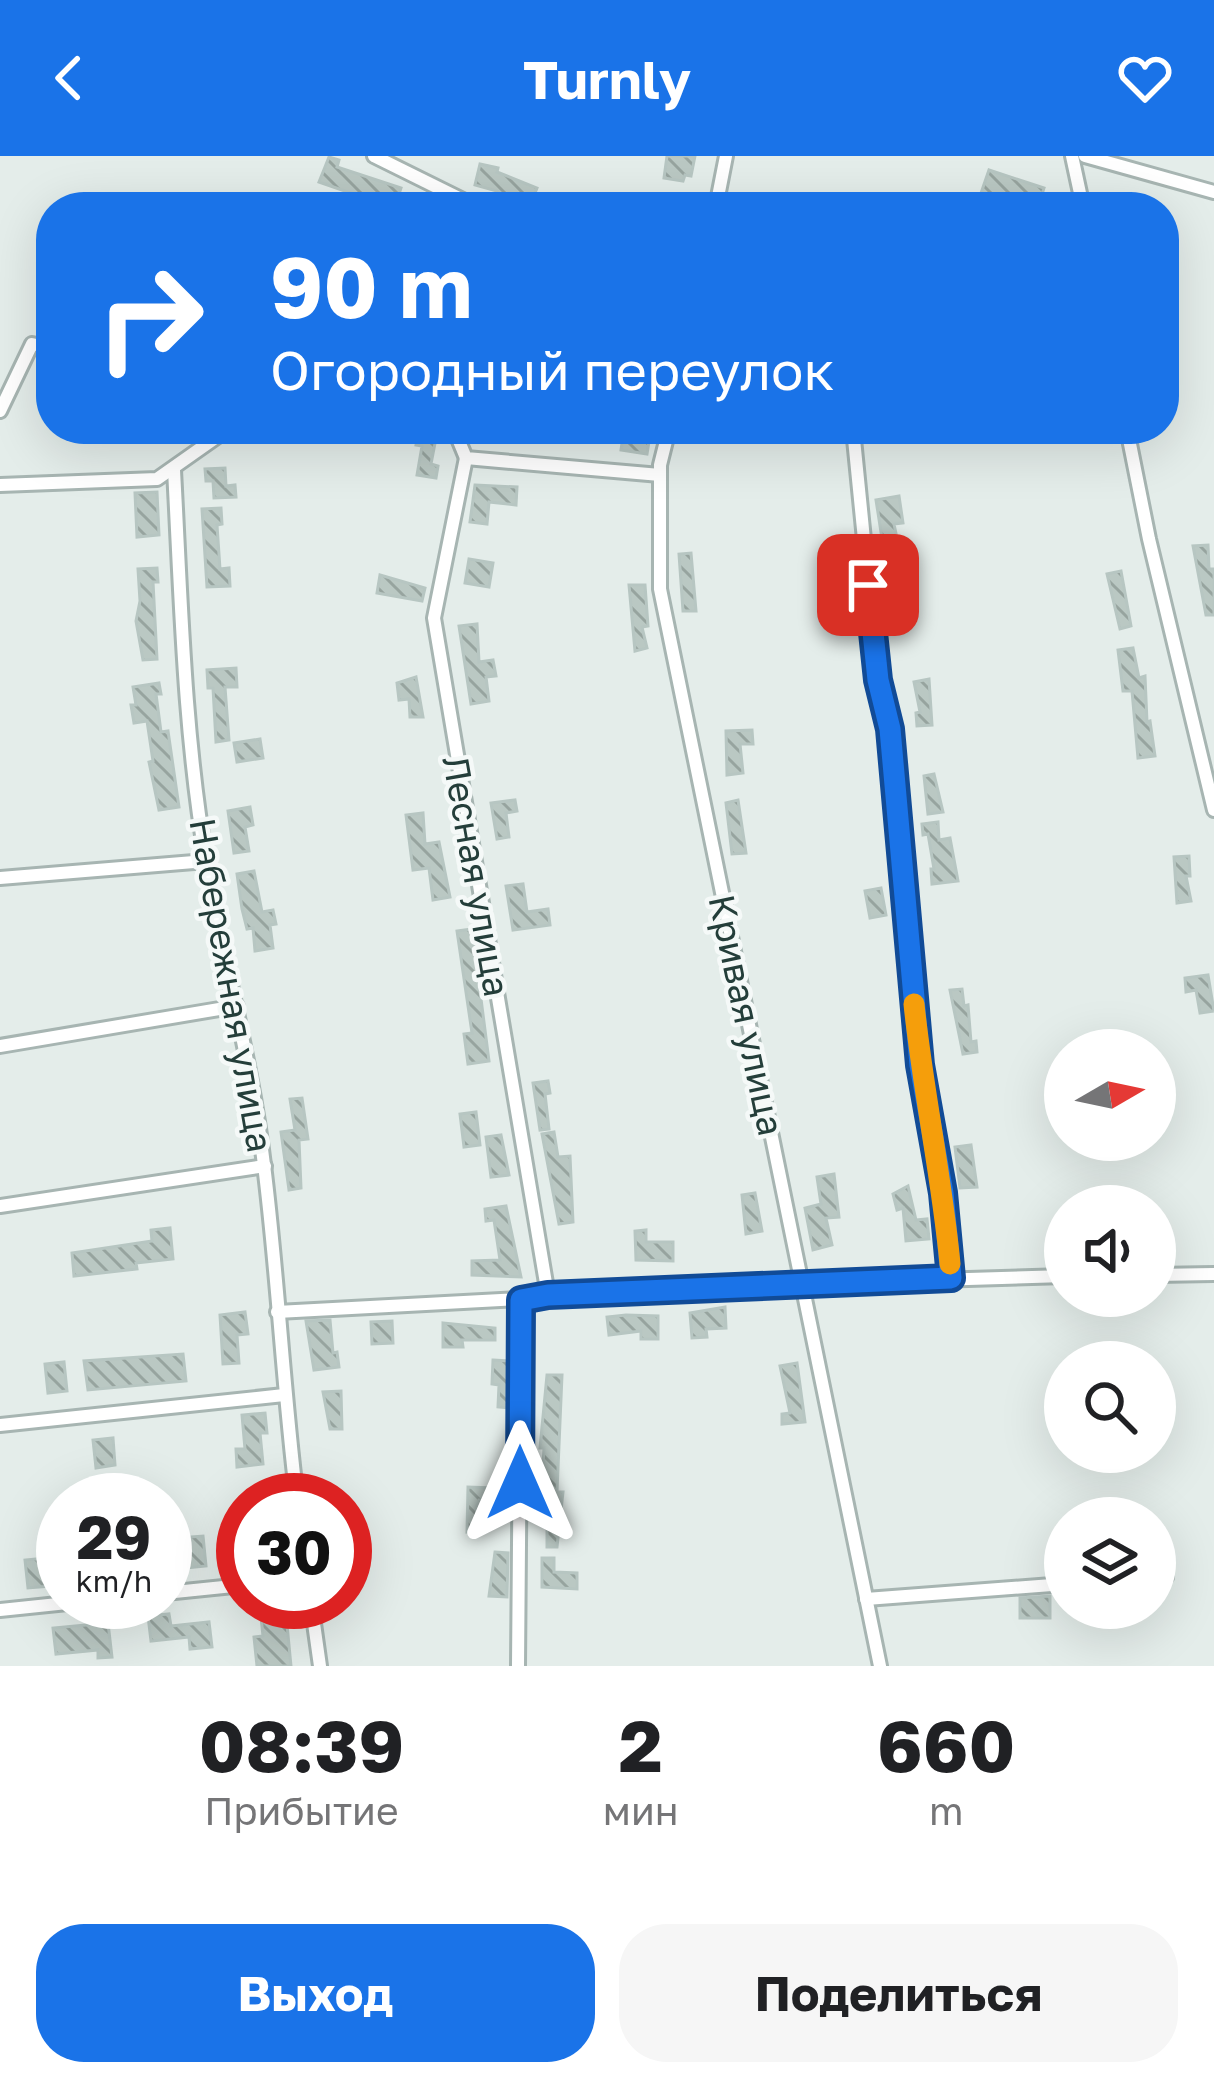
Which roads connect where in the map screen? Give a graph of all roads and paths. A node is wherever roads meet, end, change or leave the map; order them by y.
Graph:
1 (374, 156) edge
2 (726, 156) edge
3 (1072, 156) edge
4 (1084, 156) edge
5 (447, 192) edge
6 (719, 192) edge
7 (1079, 192) edge
8 (1214, 192) edge
9 (36, 345) edge
10 (0, 411) edge
11 (208, 444) edge
12 (460, 444) edge
13 (666, 444) edge
14 (854, 444) edge
15 (1130, 444) edge
16 (466, 458) junction
17 (174, 470) junction
18 (660, 475) junction
19 (0, 485) edge
20 (1214, 810) edge
21 (206, 861) junction
22 (0, 878) edge
23 (237, 1006) junction
24 (0, 1046) edge
25 (265, 1166) junction
26 (0, 1206) edge
27 (1214, 1274) edge
28 (1176, 1275) edge
29 (1044, 1276) edge
30 (951, 1278) junction
31 (802, 1283) junction
32 (548, 1295) junction
33 (521, 1300) junction
34 (277, 1312) junction
35 (284, 1395) junction
36 (0, 1425) edge
37 (294, 1473) edge
38 (1044, 1586) edge
39 (866, 1599) junction
40 (36, 1606) edge
41 (0, 1610) edge
42 (315, 1629) edge
43 (320, 1666) edge
44 (518, 1666) edge
45 (880, 1666) edge

1 - 5 street
2 - 6 street
3 - 7 street
4 - 8 street
9 - 10 street
11 - 17 street
12 - 16 street
13 - 18 street, Кривая улица
14 - 30 street
15 - 20 street
16 - 18 street
16 - 32 street, Лесная улица
17 - 19 street
17 - 21 street, Набережная улица
18 - 31 street, Кривая улица
21 - 22 street
21 - 23 street, Набережная улица
23 - 24 street
23 - 25 street, Набережная улица
25 - 26 street
25 - 34 street, Набережная улица
27 - 28 street
29 - 30 street
30 - 31 street
31 - 32 street
31 - 39 street, Кривая улица
32 - 33 street
33 - 34 street
33 - 44 street
34 - 35 street, Набережная улица
35 - 36 street
35 - 37 street, Набережная улица
38 - 39 street
39 - 45 street, Кривая улица
40 - 41 street
42 - 43 street

